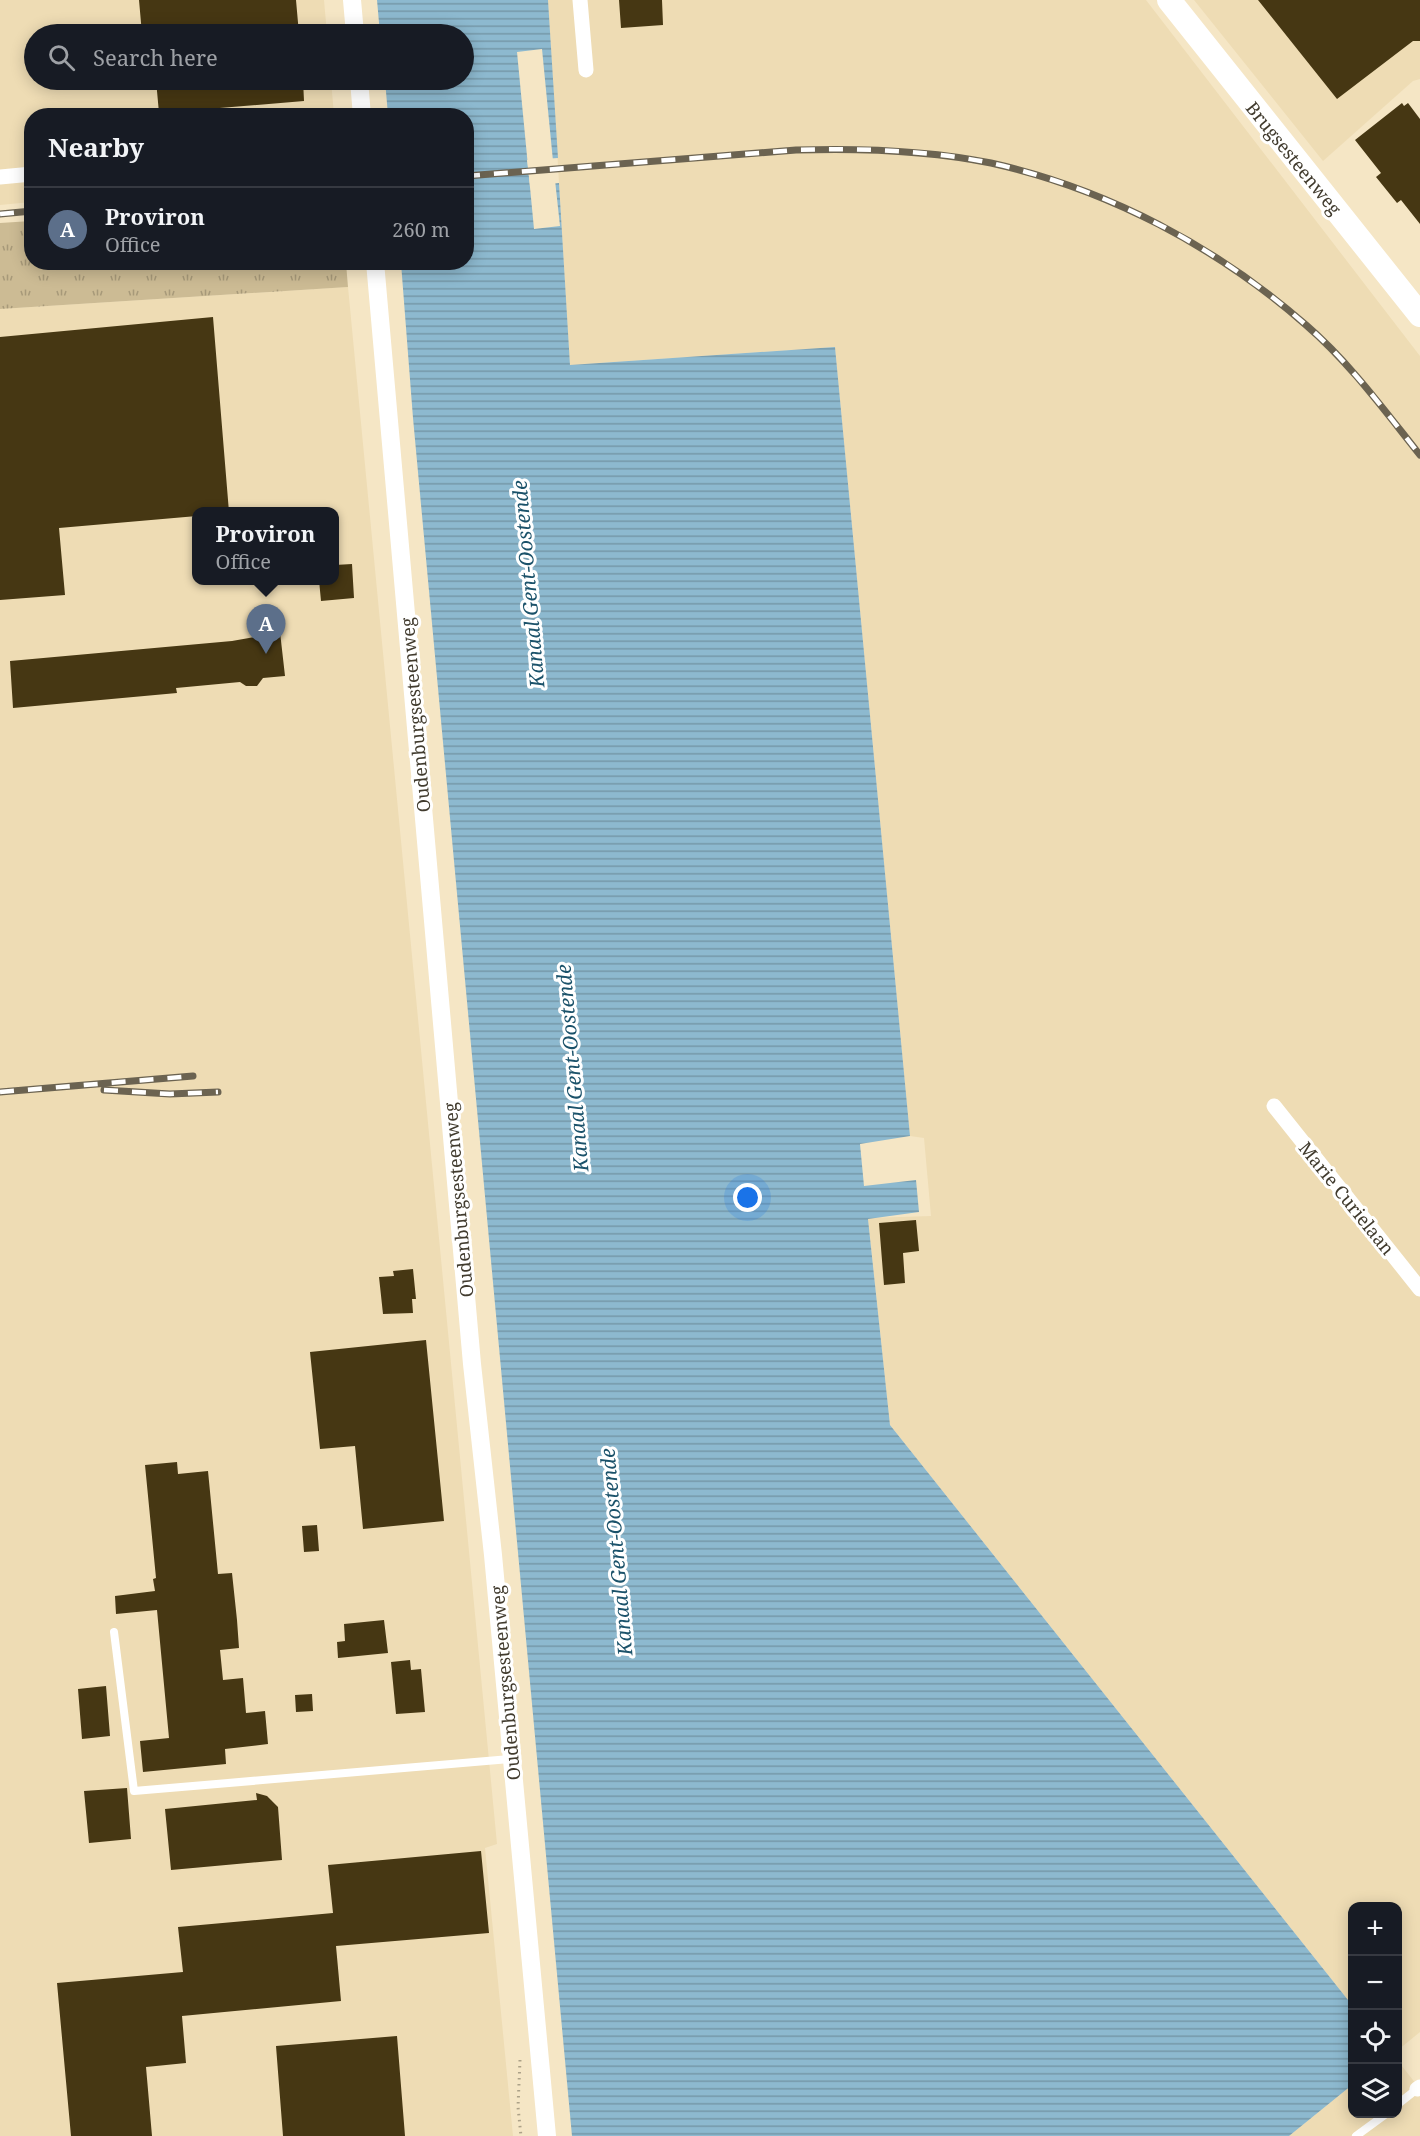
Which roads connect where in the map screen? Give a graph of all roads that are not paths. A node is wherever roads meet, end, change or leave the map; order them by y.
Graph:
1 (352, 0) edge
2 (580, 0) edge
3 (1169, 0) edge
4 (354, 24) edge
5 (586, 70) dead end
6 (360, 90) edge
7 (361, 108) edge
8 (24, 175) edge
9 (0, 177) edge
10 (376, 270) edge
11 (1420, 315) edge
12 (1274, 1106) dead end
13 (1420, 1289) edge
14 (114, 1632) dead end
15 (512, 1758) junction
16 (1419, 2088) edge
17 (1402, 2101) edge
18 (1381, 2118) edge
19 (547, 2136) edge
20 (1356, 2136) edge

1 - 4 street
2 - 5 street
3 - 11 main road, Brugsesteenweg
6 - 7 street
8 - 9 street
10 - 15 street, Oudenburgsesteenweg
12 - 13 street, Marie Curielaan
14 - 15 lane
15 - 19 street, Oudenburgsesteenweg
16 - 17 lane
18 - 20 lane

